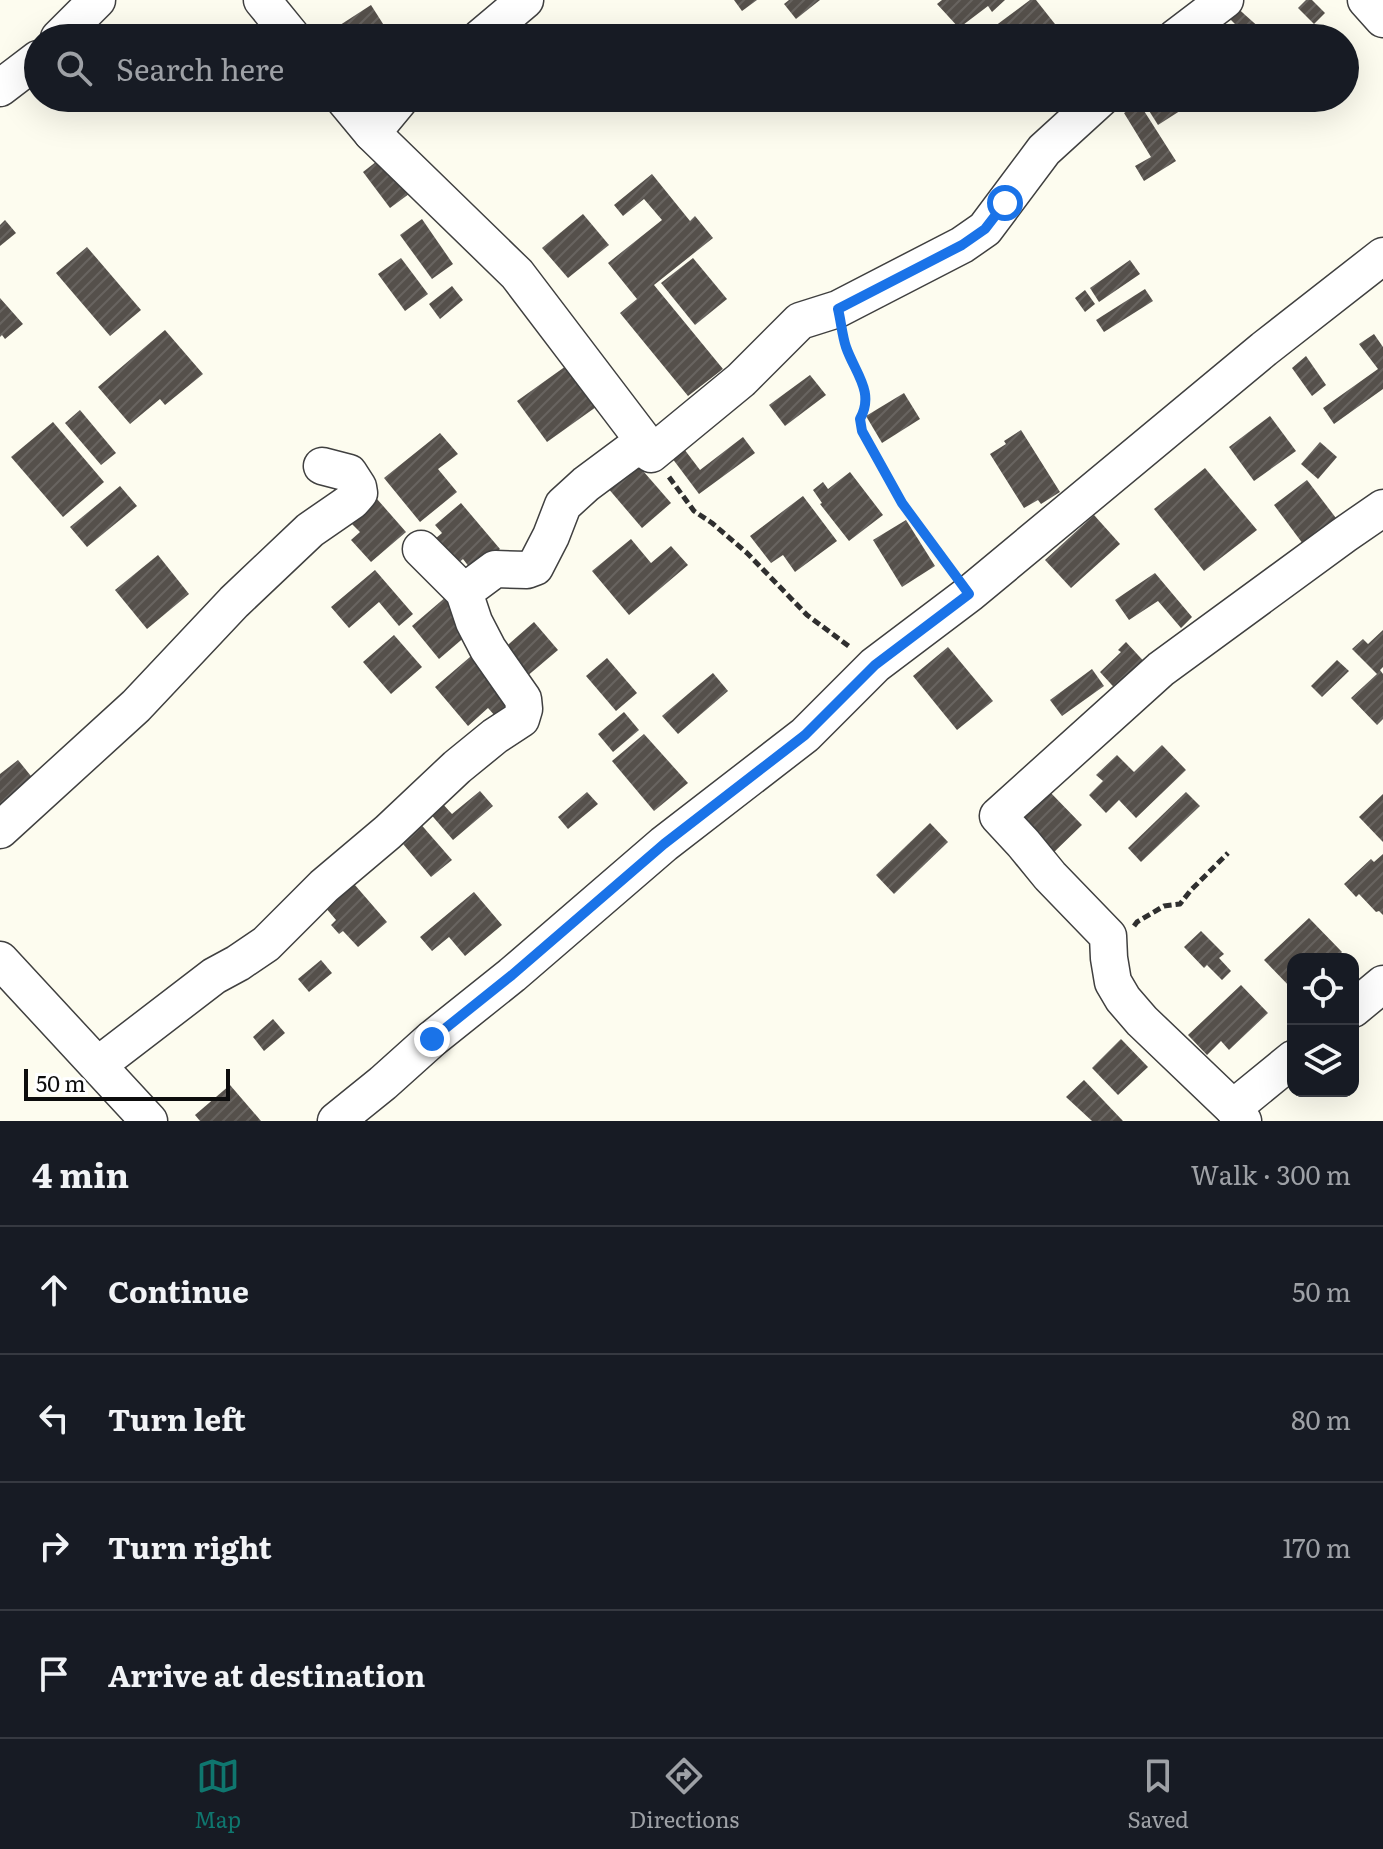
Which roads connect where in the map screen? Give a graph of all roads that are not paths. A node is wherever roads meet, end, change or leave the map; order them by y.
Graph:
1 (97, 0) edge
2 (262, 0) edge
3 (525, 0) edge
4 (1225, 0) edge
5 (1366, 0) edge
6 (1383, 19) edge
7 (73, 24) edge
8 (282, 24) edge
9 (497, 24) edge
10 (1193, 24) edge
11 (24, 70) edge
12 (0, 88) edge
13 (355, 112) edge
14 (389, 112) edge
15 (1086, 112) edge
16 (372, 133) junction
17 (1383, 256) edge
18 (649, 450) junction
19 (322, 466) dead end
20 (1383, 508) edge
21 (421, 549) dead end
22 (464, 592) junction
23 (0, 830) edge
24 (0, 960) edge
25 (1383, 984) edge
26 (1359, 1004) edge
27 (98, 1065) junction
28 (1287, 1065) edge
29 (1238, 1115) edge
30 (149, 1121) edge
31 (336, 1121) edge

1 - 7 street
2 - 8 street
3 - 9 street
4 - 10 street
5 - 6 street
11 - 12 street
13 - 16 street
14 - 16 street
15 - 18 street
16 - 18 street
17 - 31 street
18 - 22 street
19 - 23 street
20 - 29 street
21 - 22 street
22 - 27 street
24 - 27 street
25 - 26 street
27 - 30 street
28 - 29 street

